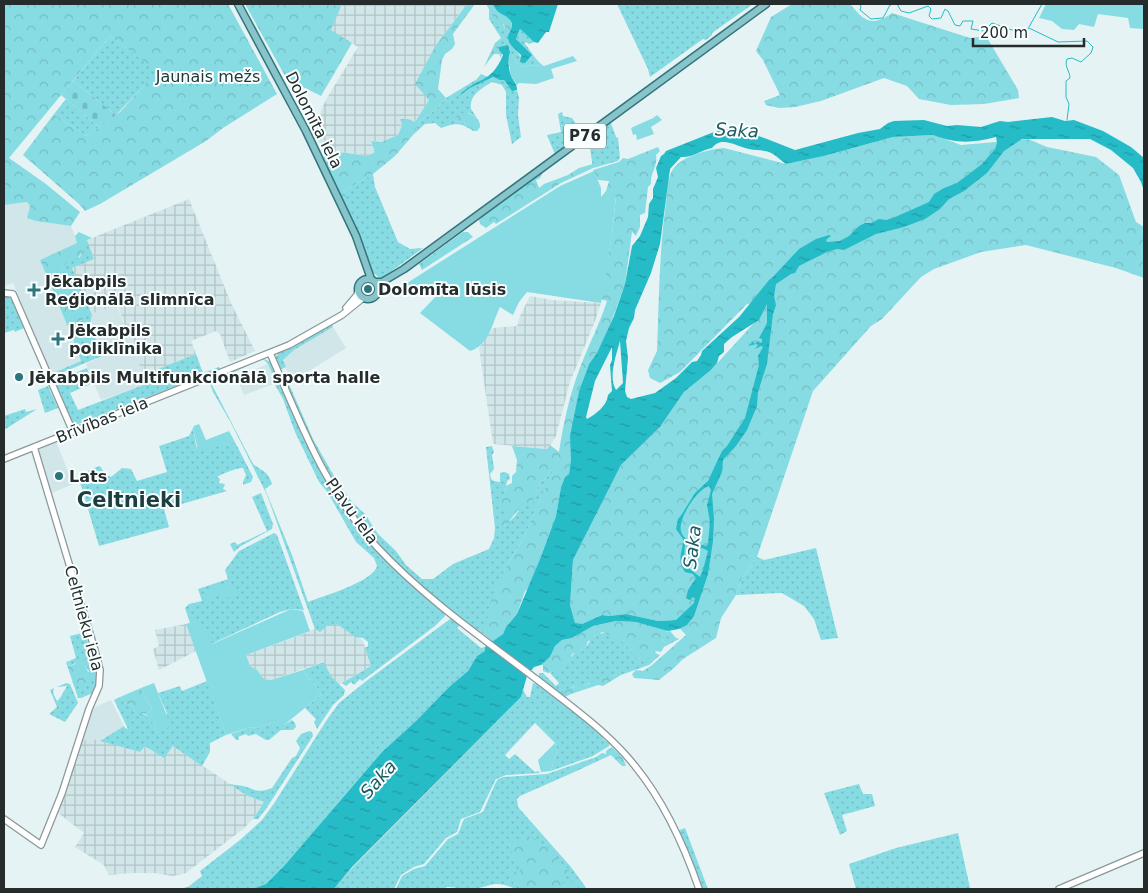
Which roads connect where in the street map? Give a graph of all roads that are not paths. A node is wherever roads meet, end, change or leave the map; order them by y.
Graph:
1 (238, 4) edge
2 (766, 4) edge
3 (361, 252) junction
4 (362, 281) junction
5 (375, 283) junction
6 (358, 291) junction
7 (4, 293) edge
8 (363, 298) junction
9 (335, 318) junction
10 (270, 353) junction
11 (72, 432) junction
12 (34, 447) junction
13 (4, 459) edge
14 (4, 819) edge
15 (1144, 853) edge
16 (699, 889) edge
17 (1059, 889) edge

1 - 3 main road, Dolomīta iela
2 - 5 main road, P76
3 - 4 main road, Dolomīta iela
3 - 5 main road, Dolomīta iela
4 - 5 main road, P76
4 - 6 main road, P76
5 - 8 main road, P76
6 - 8 main road
6 - 9 street, Brīvības iela / P76
7 - 11 street
8 - 9 street, Brīvības iela / P76
9 - 10 street, Brīvības iela / P76
10 - 11 street, Brīvības iela / P76
10 - 16 street, Pļavu iela
11 - 12 street, Brīvības iela / P76
12 - 13 street, Brīvības iela / P76
12 - 14 street, Celtnieku iela
15 - 17 street

